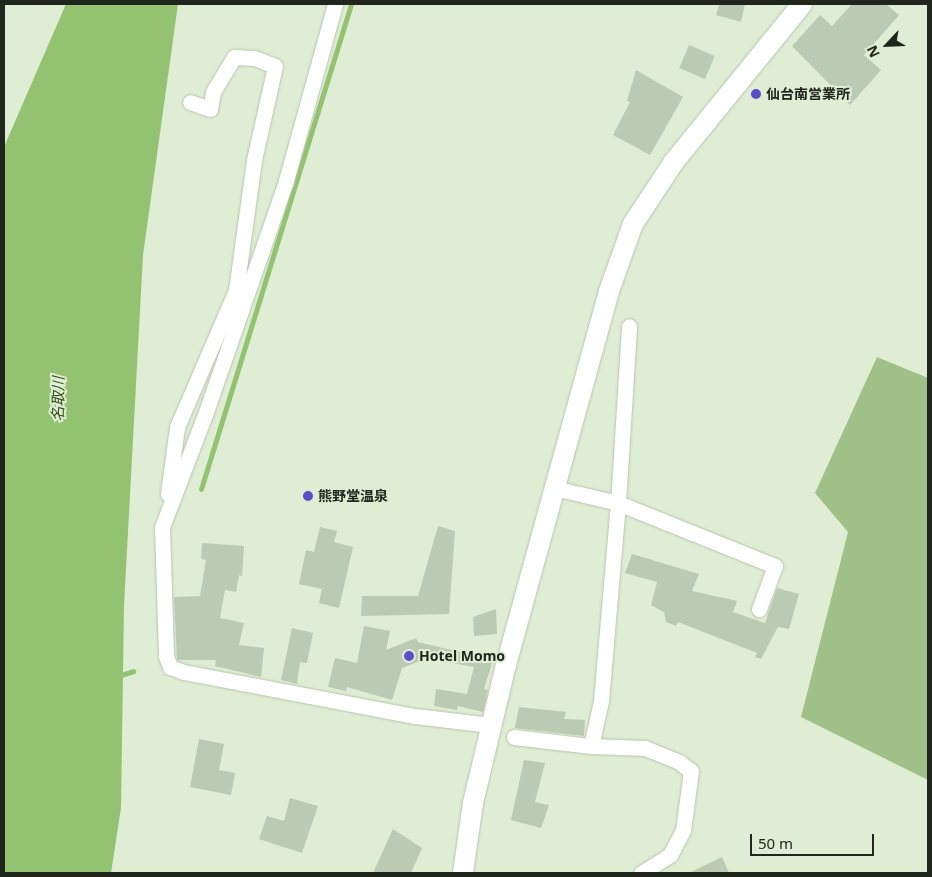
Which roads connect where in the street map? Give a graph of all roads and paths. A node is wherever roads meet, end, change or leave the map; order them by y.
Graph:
1 (335, 4) edge
2 (802, 4) edge
3 (190, 102) dead end
4 (629, 326) dead end
5 (554, 488) junction
6 (618, 503) junction
7 (164, 520) junction
8 (759, 609) dead end
9 (490, 725) junction
10 (514, 737) dead end
11 (591, 746) junction
12 (463, 873) edge
13 (641, 873) edge

1 - 7 street
2 - 5 street
3 - 7 street
4 - 6 street
5 - 6 street
5 - 9 street
6 - 8 street
6 - 11 street
7 - 9 street
9 - 12 street
10 - 11 street
11 - 13 street

